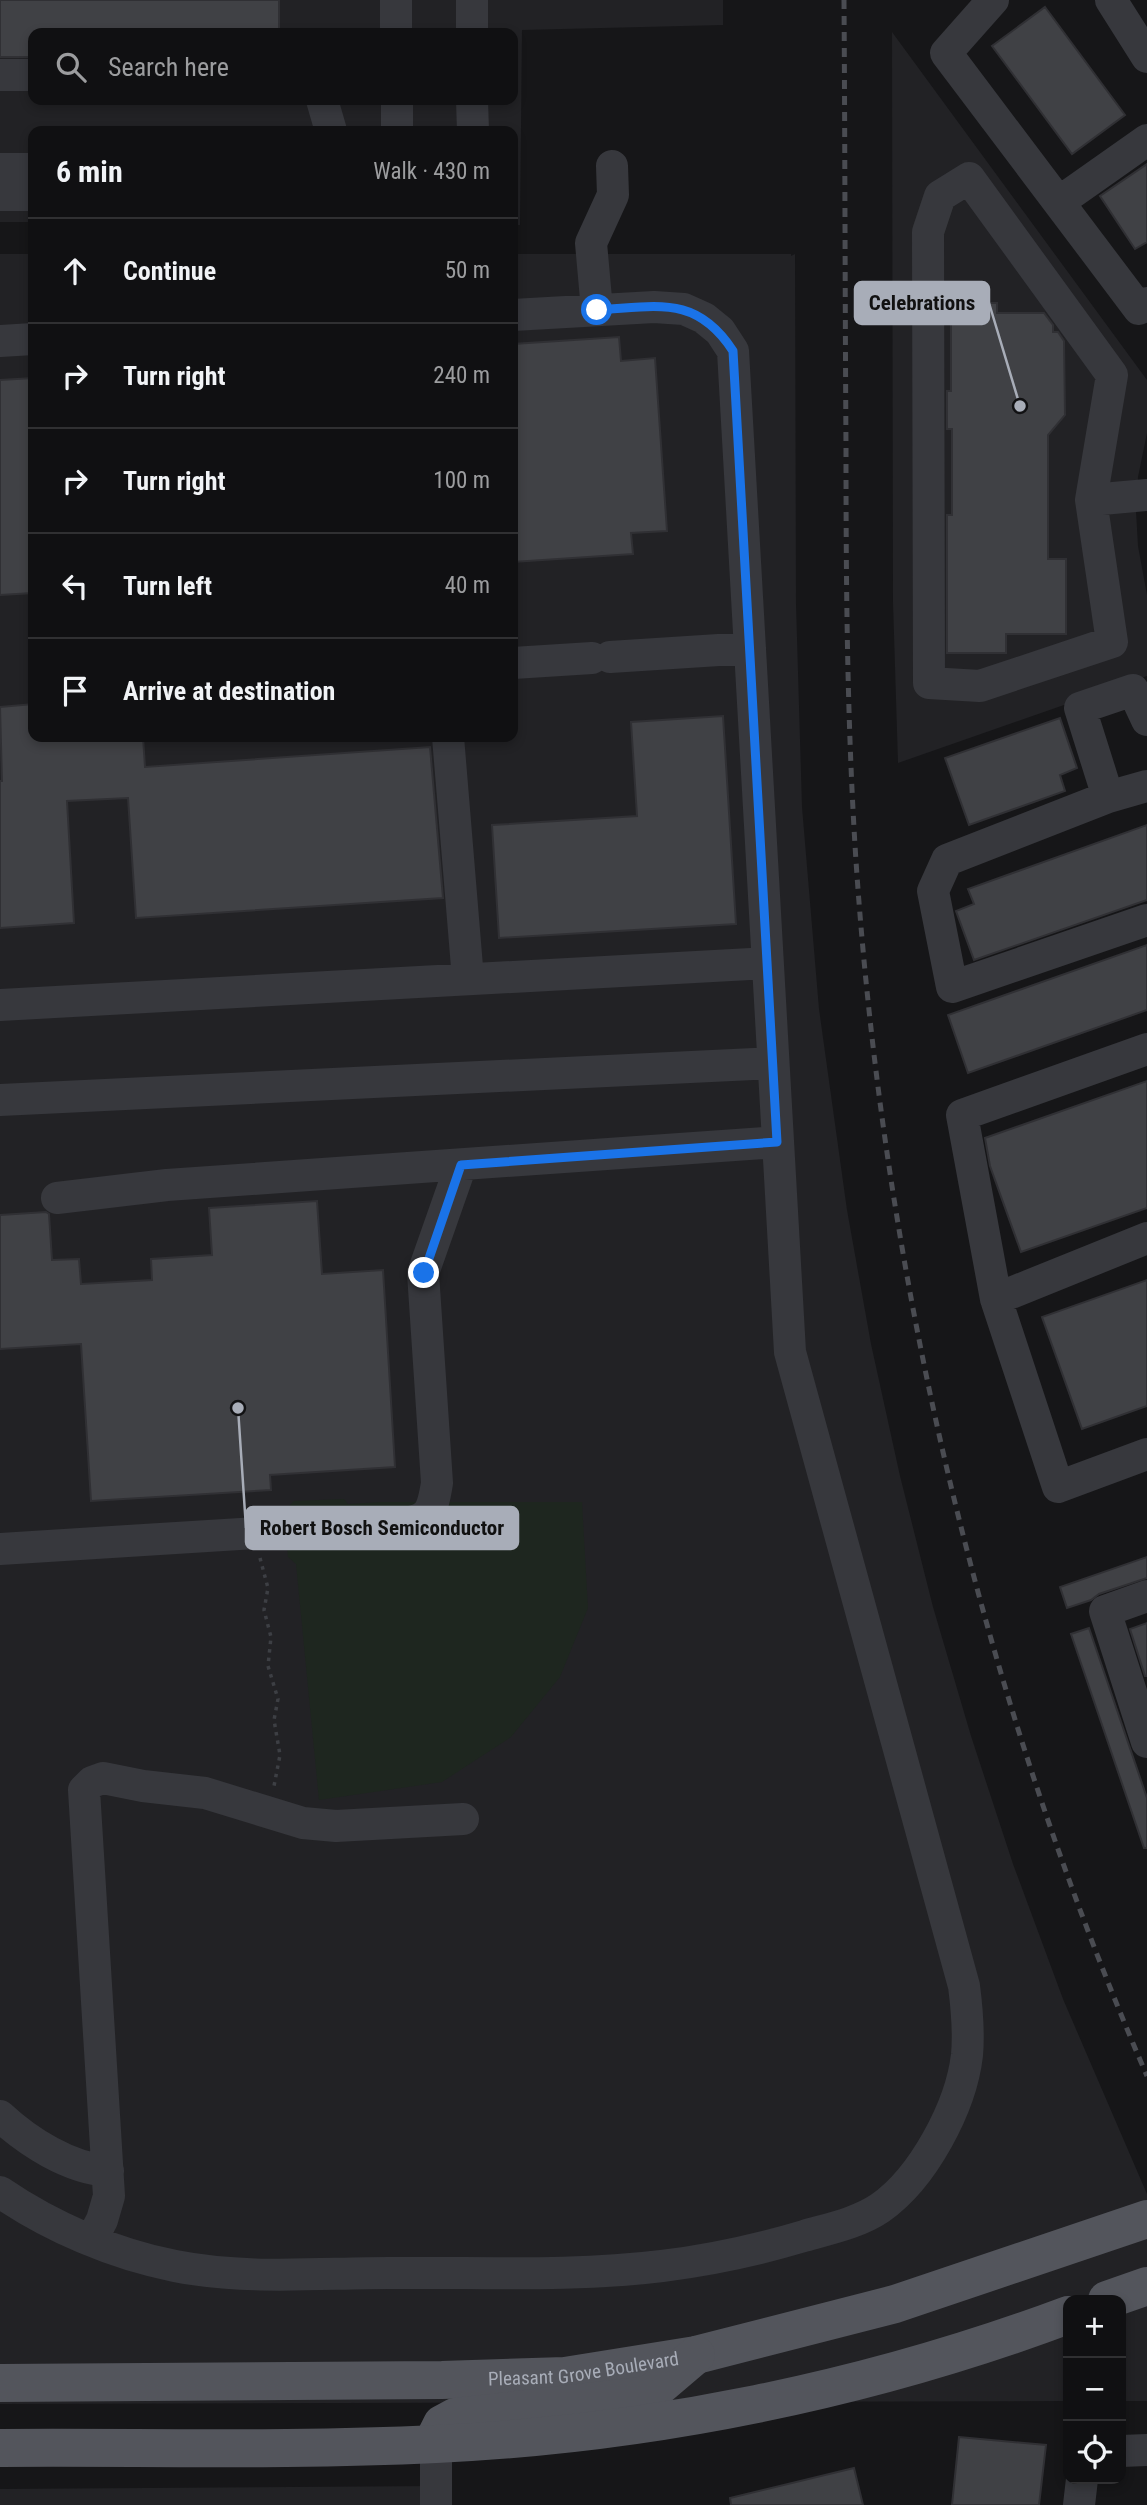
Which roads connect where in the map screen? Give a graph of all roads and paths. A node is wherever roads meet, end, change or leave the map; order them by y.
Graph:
1 (396, 0) edge
2 (472, 0) edge
3 (993, 0) edge
4 (1111, 0) edge
5 (396, 28) edge
6 (472, 28) edge
7 (1147, 57) edge
8 (0, 75) edge
9 (28, 75) edge
10 (323, 105) edge
11 (397, 105) edge
12 (472, 105) edge
13 (330, 126) edge
14 (397, 126) edge
15 (472, 126) edge
16 (1147, 140) edge
17 (612, 166) dead end
18 (0, 169) edge
19 (28, 169) edge
20 (0, 195) edge
21 (28, 195) edge
22 (1059, 202) junction
23 (1147, 303) edge
24 (597, 310) junction
25 (518, 314) edge
26 (28, 339) edge
27 (0, 341) edge
28 (1147, 495) edge
29 (1091, 500) junction
30 (750, 648) junction
31 (518, 663) edge
32 (1147, 720) edge
33 (448, 742) edge
34 (1147, 786) edge
35 (1108, 797) junction
36 (1147, 920) edge
37 (767, 963) junction
38 (468, 979) junction
39 (0, 1005) edge
40 (1147, 1049) edge
41 (773, 1063) junction
42 (0, 1100) edge
43 (777, 1142) junction
44 (461, 1165) junction
45 (57, 1198) dead end
46 (1147, 1238) edge
47 (996, 1299) junction
48 (1147, 1454) edge
49 (259, 1533) junction
50 (0, 1549) edge
51 (1147, 1596) edge
52 (1146, 1733) edge
53 (275, 1816) junction
54 (463, 1819) dead end
55 (0, 2116) edge
56 (108, 2171) junction
57 (0, 2192) edge
58 (1147, 2219) edge
59 (92, 2239) junction
60 (1063, 2317) edge
61 (696, 2355) junction
62 (0, 2383) edge
63 (436, 2444) junction
64 (0, 2448) edge
65 (1126, 2451) edge
66 (1147, 2451) edge
67 (1081, 2484) edge
68 (436, 2505) edge
69 (1079, 2505) edge

1 - 5 lane
2 - 6 lane
3 - 22 lane
4 - 7 lane
8 - 9 lane
10 - 13 lane
11 - 14 lane
12 - 15 lane
16 - 22 lane
17 - 24 lane
18 - 19 lane
20 - 21 lane
22 - 23 lane
24 - 25 lane
24 - 30 lane
26 - 27 lane
28 - 29 lane
29 - 29 lane
30 - 31 lane
30 - 37 lane
32 - 35 lane
33 - 38 lane
34 - 35 lane
35 - 36 lane
37 - 38 lane
37 - 41 lane
38 - 39 lane
40 - 47 lane
41 - 42 lane
41 - 43 lane
43 - 44 lane
43 - 59 lane
44 - 45 lane
44 - 49 lane
46 - 47 lane
47 - 48 lane
49 - 50 lane
49 - 53 path
51 - 52 lane
53 - 54 lane
53 - 56 lane
55 - 56 lane
56 - 59 lane
57 - 59 lane
58 - 61 main road, Pleasant Grove Boulevard
60 - 63 main road
61 - 62 main road, Pleasant Grove Boulevard
61 - 63 main road
63 - 64 main road
63 - 68 lane
65 - 66 lane
67 - 69 lane

